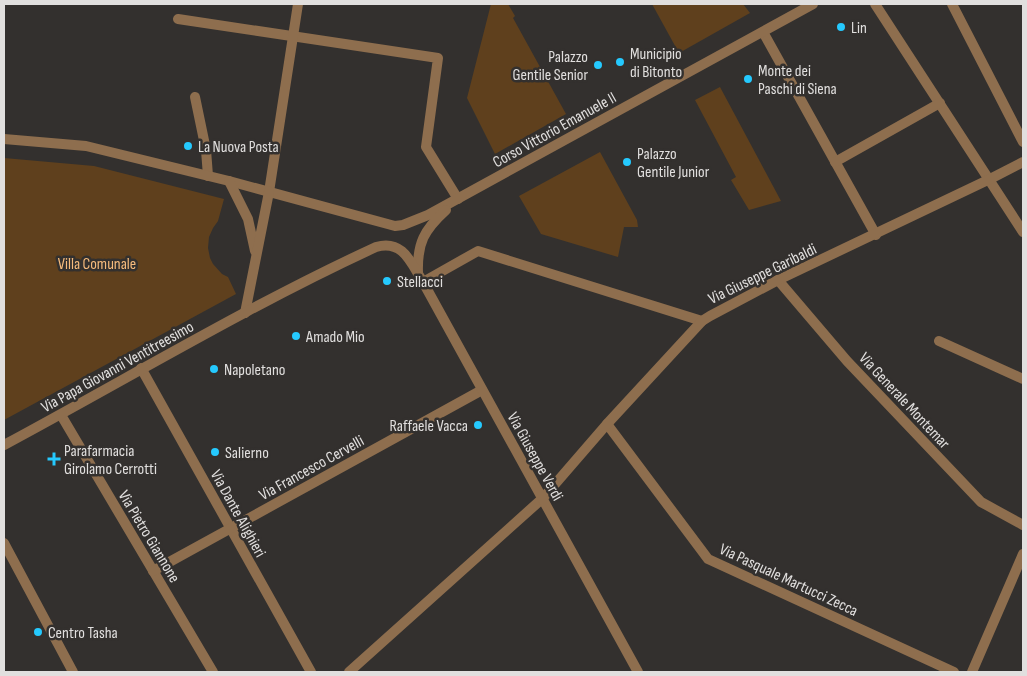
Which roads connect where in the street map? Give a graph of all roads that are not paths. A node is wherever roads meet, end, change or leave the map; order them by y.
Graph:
1 (298, 4) edge
2 (813, 4) edge
3 (876, 4) edge
4 (952, 4) edge
5 (178, 19) dead end
6 (763, 32) junction
7 (293, 36) junction
8 (195, 97) dead end
9 (940, 103) junction
10 (4, 139) edge
11 (1023, 142) edge
12 (835, 162) junction
13 (1023, 162) edge
14 (208, 176) junction
15 (990, 180) junction
16 (229, 181) junction
17 (269, 192) junction
18 (458, 199) junction
19 (1023, 232) edge
20 (876, 234) junction
21 (256, 254) junction
22 (406, 255) joint
23 (420, 278) junction
24 (778, 280) junction
25 (245, 313) junction
26 (702, 321) junction
27 (939, 341) dead end
28 (141, 368) junction
29 (1023, 379) edge
30 (482, 390) junction
31 (61, 414) junction
32 (607, 424) junction
33 (4, 446) edge
34 (543, 498) junction
35 (1023, 525) edge
36 (231, 528) junction
37 (4, 543) edge
38 (1023, 554) edge
39 (154, 571) junction
40 (73, 672) edge
41 (213, 672) edge
42 (311, 672) edge
43 (349, 672) edge
44 (638, 672) edge
45 (954, 672) edge
46 (972, 672) edge

1 - 7 street
2 - 6 street, Corso Vittorio Emanuele II
3 - 9 street
4 - 11 street
5 - 7 street
6 - 12 street
6 - 18 street, Corso Vittorio Emanuele II
7 - 17 street
7 - 18 street
8 - 14 street
9 - 12 street
9 - 15 street
10 - 14 street, Corso Vittorio Emanuele II
12 - 20 street
13 - 15 street, Via Giuseppe Garibaldi
14 - 16 street, Corso Vittorio Emanuele II
15 - 19 street
15 - 20 street, Via Giuseppe Garibaldi
16 - 17 street, Corso Vittorio Emanuele II
16 - 21 street
17 - 18 street, Corso Vittorio Emanuele II
17 - 21 street
18 - 23 street
20 - 24 street, Via Giuseppe Garibaldi
21 - 25 street
22 - 23 street, Via Giuseppe Verdi
22 - 25 street, Via Papa Giovanni Ventitreesimo
23 - 26 street
23 - 30 street, Via Giuseppe Verdi
24 - 26 street, Via Giuseppe Garibaldi
24 - 35 street, Via Generale Montemar
25 - 28 street, Via Papa Giovanni Ventitreesimo
26 - 32 street, Via Giuseppe Garibaldi
27 - 29 street
28 - 31 street, Via Papa Giovanni Ventitreesimo
28 - 36 street, Via Dante Alighieri
30 - 34 street, Via Giuseppe Verdi
30 - 36 street, Via Francesco Cervelli
31 - 33 street, Via Papa Giovanni Ventitreesimo
31 - 39 street, Via Pietro Giannone
32 - 34 street, Via Giuseppe Garibaldi
32 - 45 street, Via Pasquale Martucci Zecca
34 - 43 street, Via Giuseppe Garibaldi
34 - 44 street, Via Giuseppe Verdi
36 - 39 street, Via Francesco Cervelli
36 - 42 street, Via Dante Alighieri
37 - 40 street
38 - 46 street
39 - 41 street, Via Pietro Giannone

